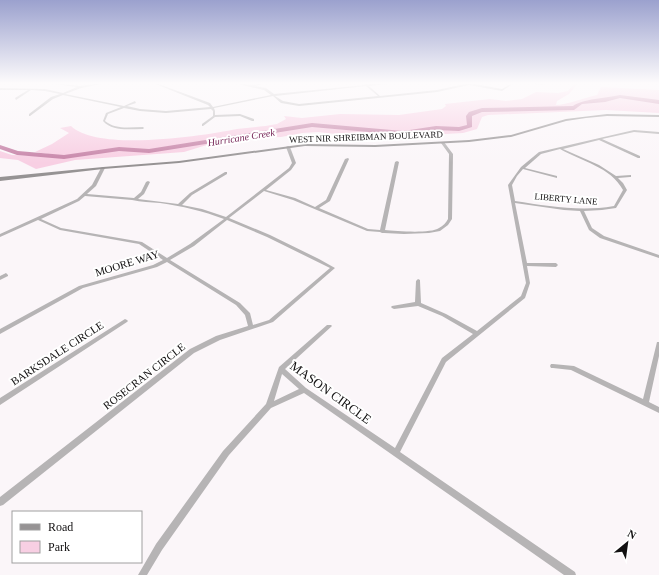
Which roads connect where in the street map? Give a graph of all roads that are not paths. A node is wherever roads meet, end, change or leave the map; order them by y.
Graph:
1 (37, 110) edge
2 (117, 110) edge
3 (147, 110) edge
4 (191, 110) edge
5 (212, 110) edge
6 (30, 115) dead end
7 (214, 116) junction
8 (659, 116) edge
9 (253, 120) dead end
10 (203, 125) dead end
11 (142, 128) dead end
12 (659, 133) edge
13 (599, 139) junction
14 (443, 143) junction
15 (288, 147) junction
16 (561, 149) junction
17 (639, 157) dead end
18 (347, 159) dead end
19 (397, 162) dead end
20 (103, 168) junction
21 (522, 168) junction
22 (226, 172) dead end
23 (630, 176) dead end
24 (556, 177) dead end
25 (617, 177) junction
26 (0, 179) edge
27 (148, 182) dead end
28 (263, 190) junction
29 (86, 195) junction
30 (134, 200) junction
31 (513, 202) junction
32 (179, 205) junction
33 (316, 208) junction
34 (581, 210) junction
35 (39, 219) junction
36 (226, 219) junction
37 (382, 232) junction
38 (0, 236) edge
39 (659, 256) edge
40 (166, 260) junction
41 (525, 264) junction
42 (556, 265) dead end
43 (6, 275) dead end
44 (0, 278) edge
45 (418, 281) dead end
46 (418, 304) junction
47 (394, 307) dead end
48 (124, 321) dead end
49 (329, 326) dead end
50 (251, 328) junction
51 (0, 332) edge
52 (476, 333) junction
53 (659, 344) edge
54 (552, 366) dead end
55 (281, 369) junction
56 (304, 390) junction
57 (0, 402) edge
58 (646, 403) junction
59 (269, 406) junction
60 (659, 410) edge
61 (396, 452) junction
62 (0, 502) edge
63 (142, 575) edge
64 (572, 575) edge

1 - 6 street
2 - 11 street
3 - 4 street
5 - 7 street
7 - 9 street
7 - 10 street
8 - 14 main road, WEST NIR SHREIBMAN BOULEVARD
12 - 13 street
13 - 16 street
13 - 17 street
14 - 15 main road, WEST NIR SHREIBMAN BOULEVARD
14 - 37 street
15 - 20 main road, WEST NIR SHREIBMAN BOULEVARD
15 - 28 street, MOORE WAY
16 - 21 street
16 - 25 street
18 - 33 street
19 - 37 street
20 - 26 main road, WEST NIR SHREIBMAN BOULEVARD
20 - 29 street
21 - 24 street
21 - 31 street
22 - 32 street
23 - 25 street
25 - 34 street, LIBERTY LANE
27 - 30 street
28 - 33 street
28 - 36 street, MOORE WAY
29 - 30 street, ROSECRAN CIRCLE
29 - 35 street
30 - 32 street, ROSECRAN CIRCLE
31 - 34 street, LIBERTY LANE
31 - 41 street
32 - 36 street, ROSECRAN CIRCLE
33 - 37 street
34 - 39 street
35 - 38 street
35 - 40 street
36 - 40 street, MOORE WAY
36 - 50 street, ROSECRAN CIRCLE
40 - 50 street
40 - 51 street, MOORE WAY
41 - 42 street
41 - 52 street
43 - 44 street
45 - 46 street
46 - 47 street
46 - 52 street
48 - 57 street, BARKSDALE CIRCLE
49 - 55 street
50 - 62 street, ROSECRAN CIRCLE
52 - 61 street
53 - 58 street
54 - 58 street
55 - 56 street, MASON CIRCLE
55 - 59 street, MASON CIRCLE
56 - 59 street
56 - 61 street, MASON CIRCLE
58 - 60 street
59 - 63 street, MASON CIRCLE
61 - 64 street, MASON CIRCLE

